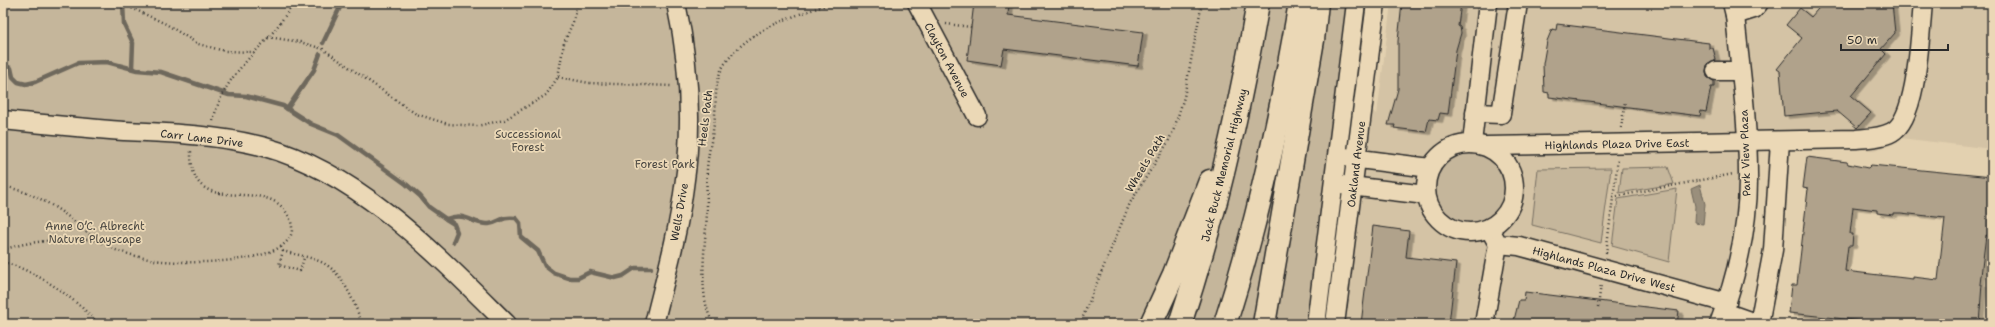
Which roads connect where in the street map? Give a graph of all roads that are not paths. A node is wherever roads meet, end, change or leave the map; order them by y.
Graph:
1 (676, 3) edge
2 (918, 3) edge
3 (1258, 3) edge
4 (1300, 3) edge
5 (1317, 3) edge
6 (1356, 3) edge
7 (1376, 3) edge
8 (1488, 3) edge
9 (1518, 3) edge
10 (1759, 3) edge
11 (1923, 3) edge
12 (1733, 9) edge
13 (1716, 71) dead end
14 (1740, 71) junction
15 (1475, 113) junction
16 (977, 116) dead end
17 (3, 120) edge
18 (1780, 140) junction
19 (1747, 142) junction
20 (1479, 144) junction
21 (1230, 145) junction
22 (1337, 157) junction
23 (1356, 159) junction
24 (1430, 168) junction
25 (1334, 183) junction
26 (1353, 186) junction
27 (1426, 195) junction
28 (1489, 228) junction
29 (1498, 244) junction
30 (1723, 313) edge
31 (507, 324) edge
32 (654, 324) edge
33 (1151, 324) edge
34 (1180, 324) edge
35 (1225, 324) edge
36 (1264, 324) edge
37 (1316, 324) edge
38 (1335, 324) edge
39 (1484, 324) edge
40 (1759, 324) edge

1 - 32 street, Wells Drive
2 - 16 street, Clayton Avenue
3 - 21 highway, Jack Buck Memorial Highway
4 - 35 highway
5 - 36 highway
6 - 22 street, Oakland Avenue
7 - 23 street, Oakland Avenue
8 - 15 street
9 - 15 street
10 - 12 street
11 - 18 street, Highlands Plaza Drive East
12 - 14 street, Park View Plaza
13 - 14 street
14 - 19 street, Park View Plaza
15 - 20 street
17 - 31 street, Carr Lane Drive
18 - 19 street, Highlands Plaza Drive East
18 - 40 street
19 - 20 street, Highlands Plaza Drive East
19 - 30 street, Park View Plaza
20 - 24 street
20 - 28 street
21 - 33 highway
21 - 34 highway, Jack Buck Memorial Highway
22 - 23 street
22 - 25 street, Oakland Avenue
23 - 24 street
23 - 26 street, Oakland Avenue
24 - 27 street
25 - 26 street
25 - 37 street, Oakland Avenue
26 - 27 street
26 - 38 street, Oakland Avenue
27 - 28 street
28 - 29 street
29 - 30 street, Highlands Plaza Drive West
29 - 39 street
30 - 40 street, Highlands Plaza Drive West

